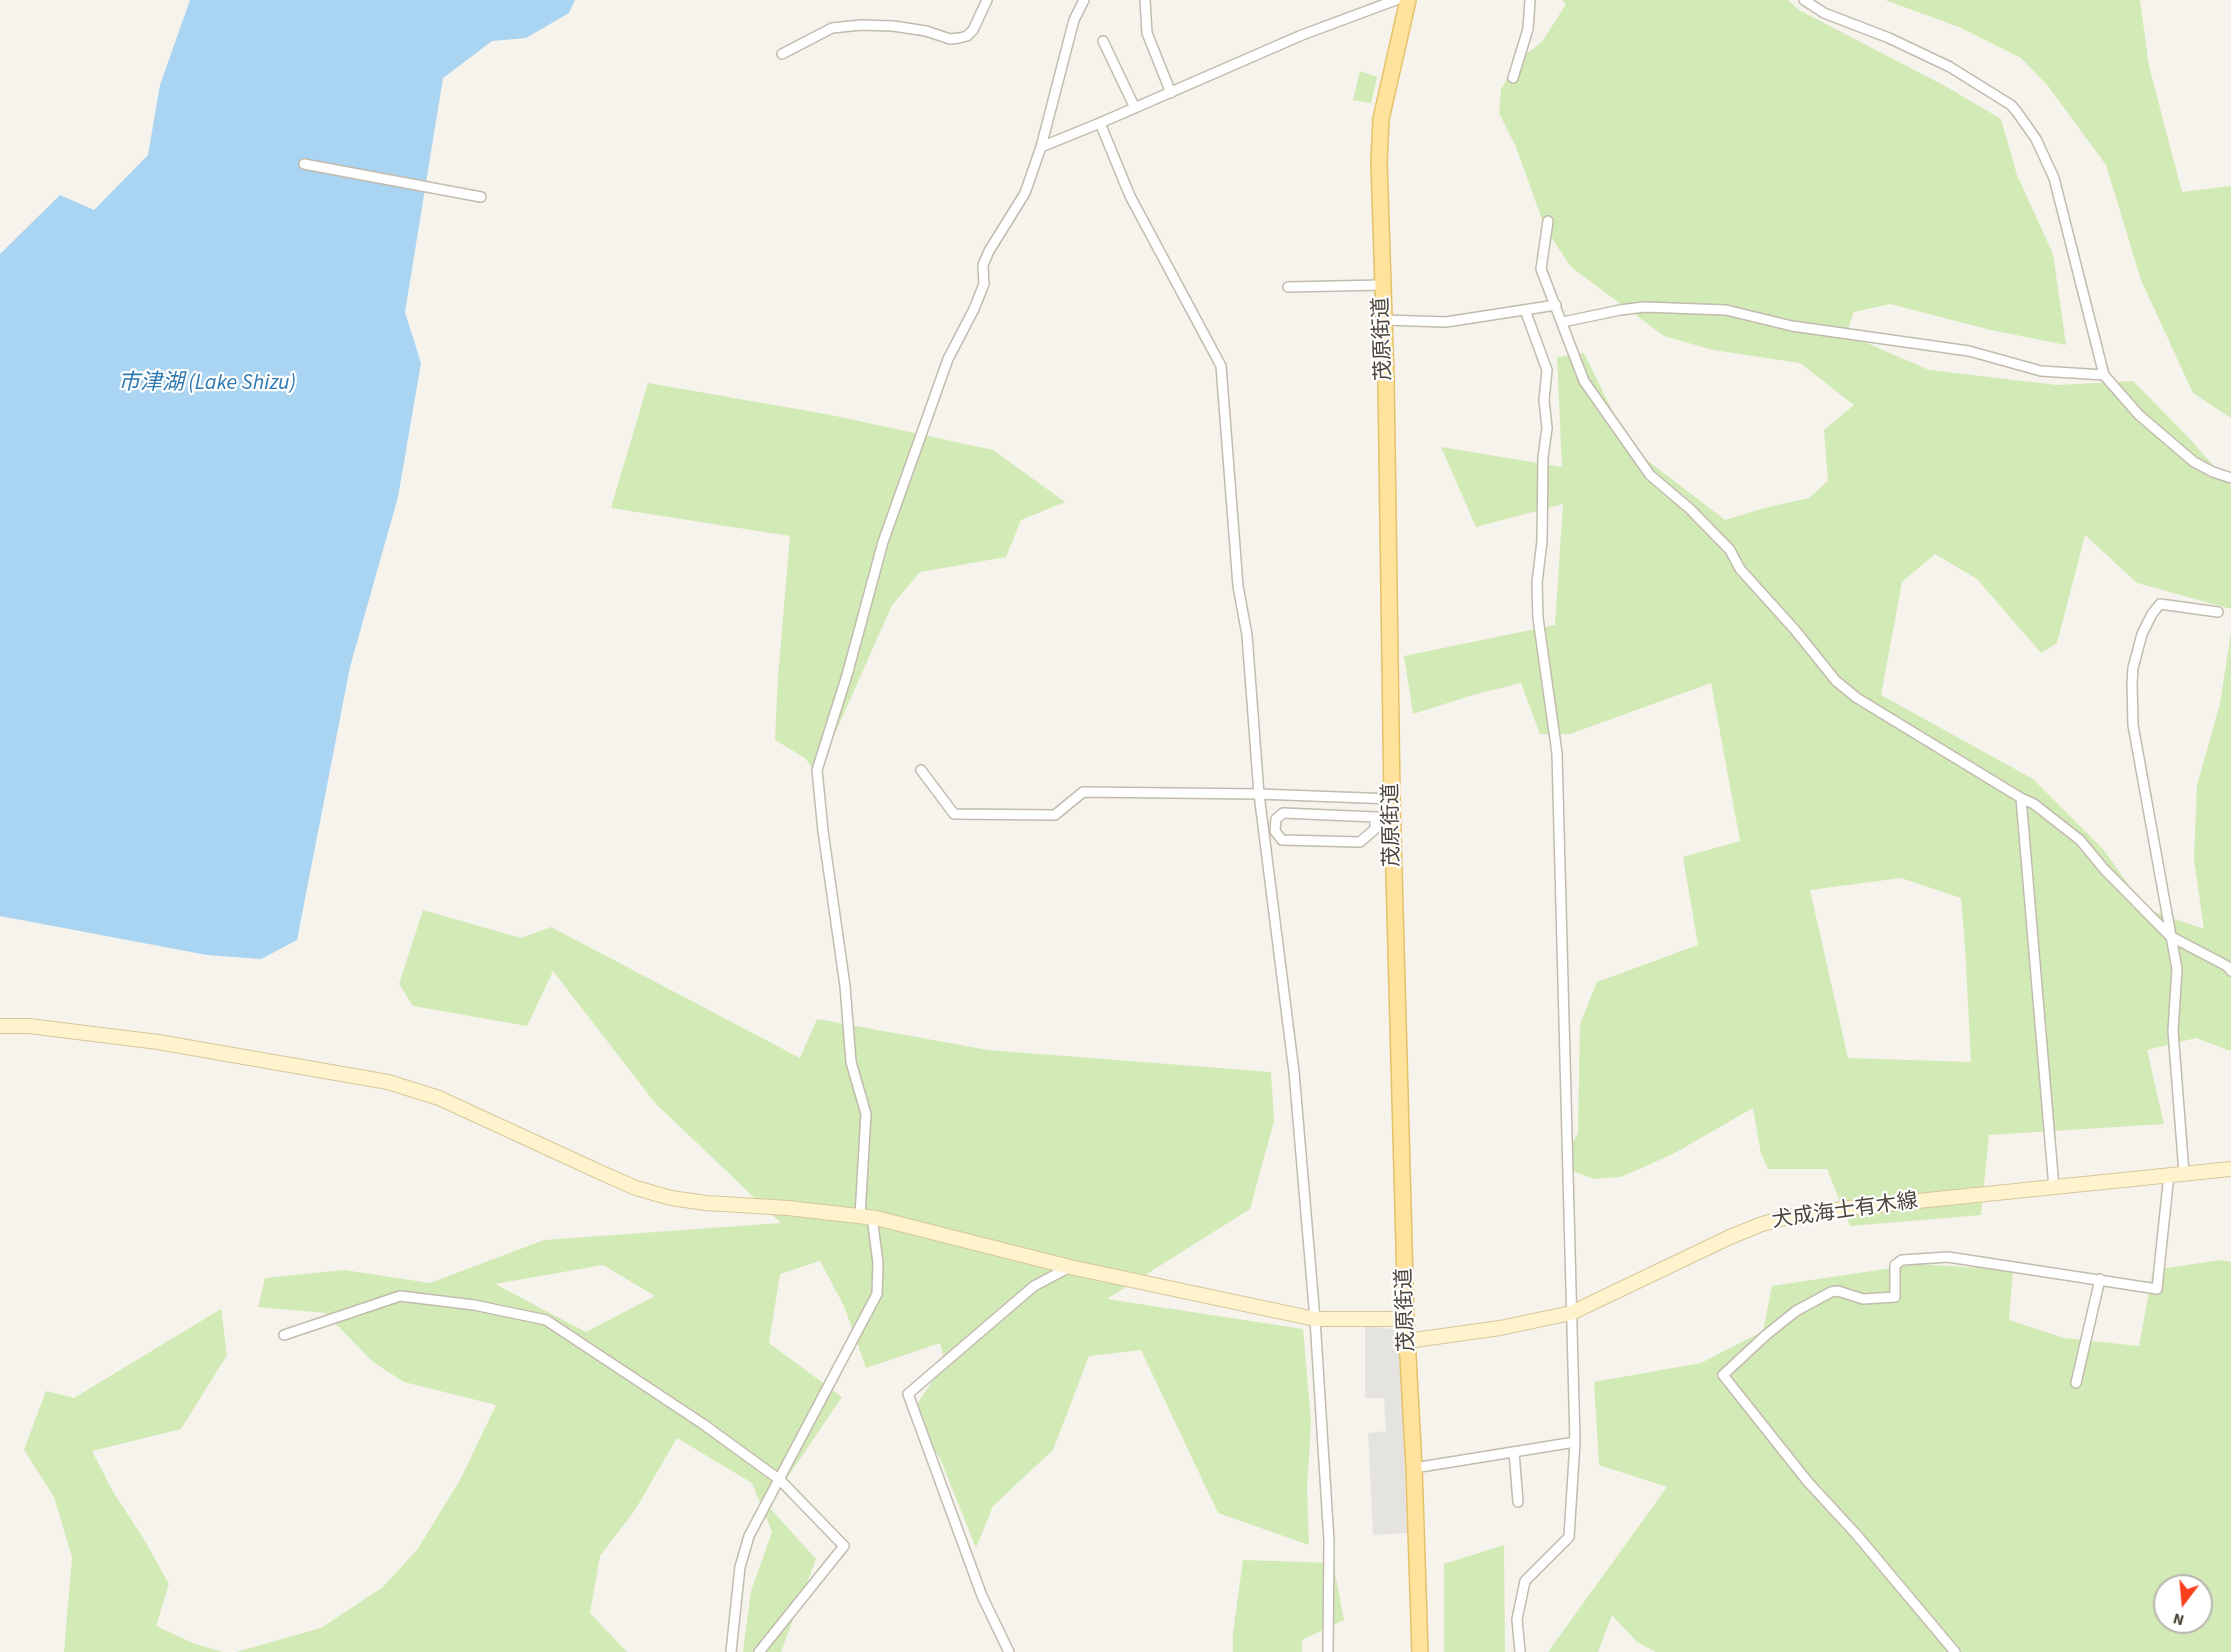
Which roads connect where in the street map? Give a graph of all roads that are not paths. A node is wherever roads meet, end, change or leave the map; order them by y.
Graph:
1 (987, 0) edge
2 (1084, 0) edge
3 (1145, 0) edge
4 (1396, 0) edge
5 (1408, 0) edge
6 (1530, 0) edge
7 (1804, 0) edge
8 (1103, 41) dead end
9 (782, 54) dead end
10 (1513, 78) dead end
11 (1171, 93) junction
12 (1136, 108) junction
13 (1101, 123) junction
14 (1041, 147) junction
15 (304, 164) dead end
16 (481, 197) dead end
17 (1548, 221) dead end
18 (1382, 285) junction
19 (1288, 287) dead end
20 (1556, 305) junction
21 (1525, 310) junction
22 (1384, 320) junction
23 (1563, 322) junction
24 (2104, 375) junction
25 (2231, 478) edge
26 (2218, 612) dead end
27 (921, 770) dead end
28 (1259, 794) junction
29 (2020, 798) junction
30 (1392, 799) junction
31 (1375, 817) junction
32 (1392, 818) junction
33 (2170, 936) junction
34 (2231, 971) edge
35 (0, 1026) edge
36 (2231, 1169) edge
37 (2184, 1173) junction
38 (2169, 1174) junction
39 (2054, 1188) junction
40 (866, 1216) junction
41 (1070, 1267) junction
42 (2100, 1280) junction
43 (1571, 1313) junction
44 (1315, 1319) junction
45 (1407, 1319) junction
46 (284, 1335) dead end
47 (1407, 1341) junction
48 (2076, 1383) dead end
49 (1575, 1442) junction
50 (1514, 1452) junction
51 (1414, 1468) junction
52 (780, 1480) junction
53 (1518, 1502) dead end
54 (731, 1652) edge
55 (759, 1652) edge
56 (1009, 1652) edge
57 (1328, 1652) edge
58 (1420, 1652) edge
59 (1520, 1652) edge
60 (1955, 1652) edge

1 - 9 street
2 - 14 street
3 - 11 street
4 - 11 street
5 - 18 main road, 茂原街道
6 - 10 street
7 - 24 street
8 - 12 street
11 - 12 street
12 - 13 street
13 - 14 street
13 - 28 street
14 - 40 street
15 - 16 street
17 - 20 street
18 - 19 street
18 - 22 main road, 茂原街道
20 - 21 street
20 - 23 street
21 - 22 street
21 - 43 street
22 - 30 main road, 茂原街道
23 - 24 street
23 - 29 street
24 - 25 street
26 - 33 street
27 - 28 street
28 - 30 street
28 - 44 street
29 - 33 street
29 - 39 street
30 - 32 main road, 茂原街道
31 - 31 street
31 - 32 street
32 - 45 main road, 茂原街道
33 - 34 street
33 - 37 street
35 - 40 street
36 - 37 street, 犬成海士有木線
37 - 38 street, 犬成海士有木線
38 - 39 street, 犬成海士有木線
38 - 42 street
39 - 43 street, 犬成海士有木線
40 - 41 street
40 - 52 street
41 - 44 street
41 - 56 street
42 - 48 street
42 - 60 street
43 - 47 street, 犬成海士有木線
43 - 49 street
44 - 45 street
44 - 57 street
45 - 47 main road, 茂原街道
46 - 52 street
47 - 51 main road, 茂原街道
49 - 50 street
49 - 59 street
50 - 51 street
50 - 53 street
51 - 58 main road, 茂原街道
52 - 54 street
52 - 55 street

